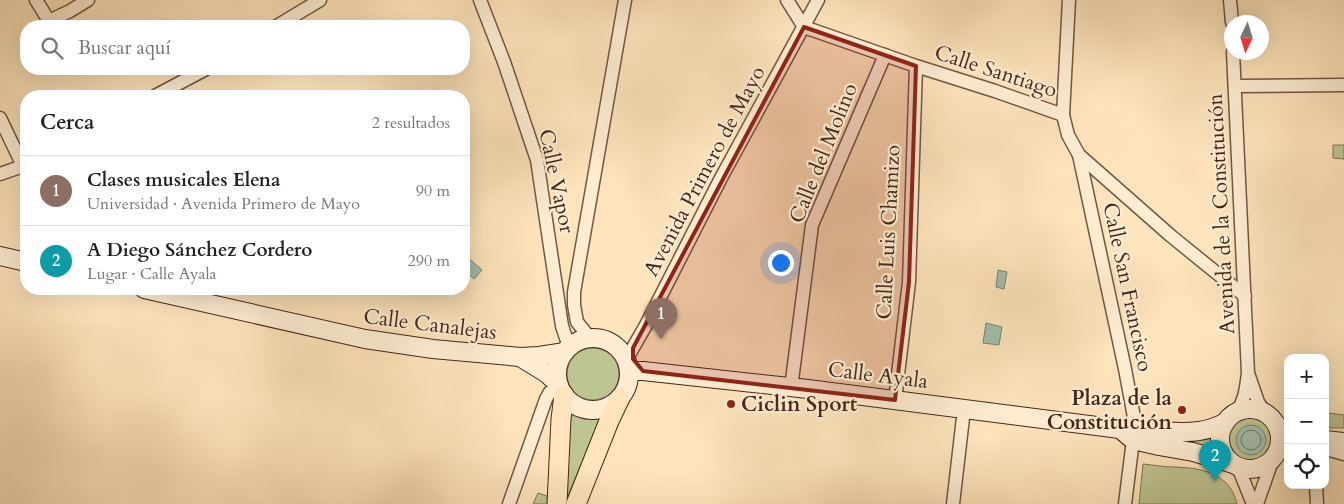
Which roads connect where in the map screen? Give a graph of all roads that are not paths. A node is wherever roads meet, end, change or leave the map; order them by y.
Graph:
1 (36, 0) edge
2 (88, 0) edge
3 (320, 0) edge
4 (480, 0) edge
5 (625, 0) edge
6 (787, 0) edge
7 (818, 0) edge
8 (1069, 0) edge
9 (1230, 0) edge
10 (1231, 15) edge
11 (49, 20) edge
12 (52, 20) edge
13 (287, 20) edge
14 (804, 27) junction
15 (885, 55) junction
16 (1233, 60) edge
17 (916, 66) junction
18 (194, 75) edge
19 (1344, 85) edge
20 (1235, 86) junction
21 (166, 90) edge
22 (1063, 115) junction
23 (0, 118) edge
24 (1079, 155) junction
25 (20, 156) edge
26 (20, 168) edge
27 (0, 174) edge
28 (0, 256) edge
29 (20, 261) edge
30 (1243, 266) junction
31 (576, 277) junction
32 (555, 278) junction
33 (1228, 281) junction
34 (171, 295) edge
35 (1245, 296) junction
36 (562, 326) junction
37 (590, 338) junction
38 (556, 355) junction
39 (633, 362) junction
40 (1248, 373) junction
41 (791, 388) junction
42 (561, 389) junction
43 (620, 398) junction
44 (546, 399) junction
45 (895, 400) junction
46 (964, 409) junction
47 (1266, 414) junction
48 (1231, 418) junction
49 (1283, 431) edge
50 (1130, 432) junction
51 (1344, 434) edge
52 (1329, 443) edge
53 (1344, 449) edge
54 (1344, 454) edge
55 (1278, 456) edge
56 (1236, 465) junction
57 (1316, 489) edge
58 (509, 504) edge
59 (557, 504) edge
60 (576, 504) edge
61 (953, 504) edge
62 (1125, 504) edge
63 (1253, 504) edge
64 (1257, 504) edge
65 (1316, 504) edge

1 - 11 street
2 - 12 street
3 - 13 street
4 - 32 street, Calle Vapor
5 - 31 street
6 - 14 street
7 - 14 street, Avenida Primero de Mayo
8 - 22 street
9 - 10 street
14 - 15 street, Calle Santiago
14 - 39 street, Avenida Primero de Mayo
15 - 17 street, Calle Santiago
15 - 41 street, Calle del Molino
16 - 20 street, Avenida de la Constitución
17 - 22 street, Calle Santiago
17 - 45 street, Calle Luis Chamizo
18 - 21 street
19 - 20 street
20 - 30 street, Avenida de la Constitución
22 - 24 street, Calle Santiago
23 - 25 street
24 - 33 street, Calle Santiago
24 - 50 street, Calle San Francisco
26 - 27 street
28 - 29 main road
30 - 33 street
30 - 35 street, Avenida de la Constitución
31 - 32 street
31 - 37 street
32 - 36 street, Calle Vapor
33 - 35 street, Calle Santiago
34 - 38 main road, Calle Canalejas
35 - 40 street, Avenida de la Constitución
36 - 38 street, Calle Vapor
36 - 38 street
37 - 38 main road, Calle Canalejas
37 - 39 main road
38 - 42 main road
38 - 42 main road
38 - 44 street, Calle Vapor
39 - 41 main road, Calle Ayala
39 - 43 main road
40 - 47 street, Avenida de la Constitución
40 - 48 street, Avenida de la Constitución
41 - 45 main road, Calle Ayala
42 - 43 main road
42 - 44 street
42 - 59 main road
43 - 60 main road
44 - 58 street
45 - 46 main road, Calle Ayala
46 - 50 main road, Calle Ayala
46 - 61 street
47 - 48 main road
47 - 49 main road
48 - 50 main road, Calle Ayala
48 - 56 main road
49 - 55 main road
50 - 56 main road, Calle Ayala
50 - 62 street, Calle San Francisco
51 - 52 street
52 - 53 main road
52 - 54 street
55 - 56 main road
55 - 64 street
56 - 63 street
57 - 65 street

